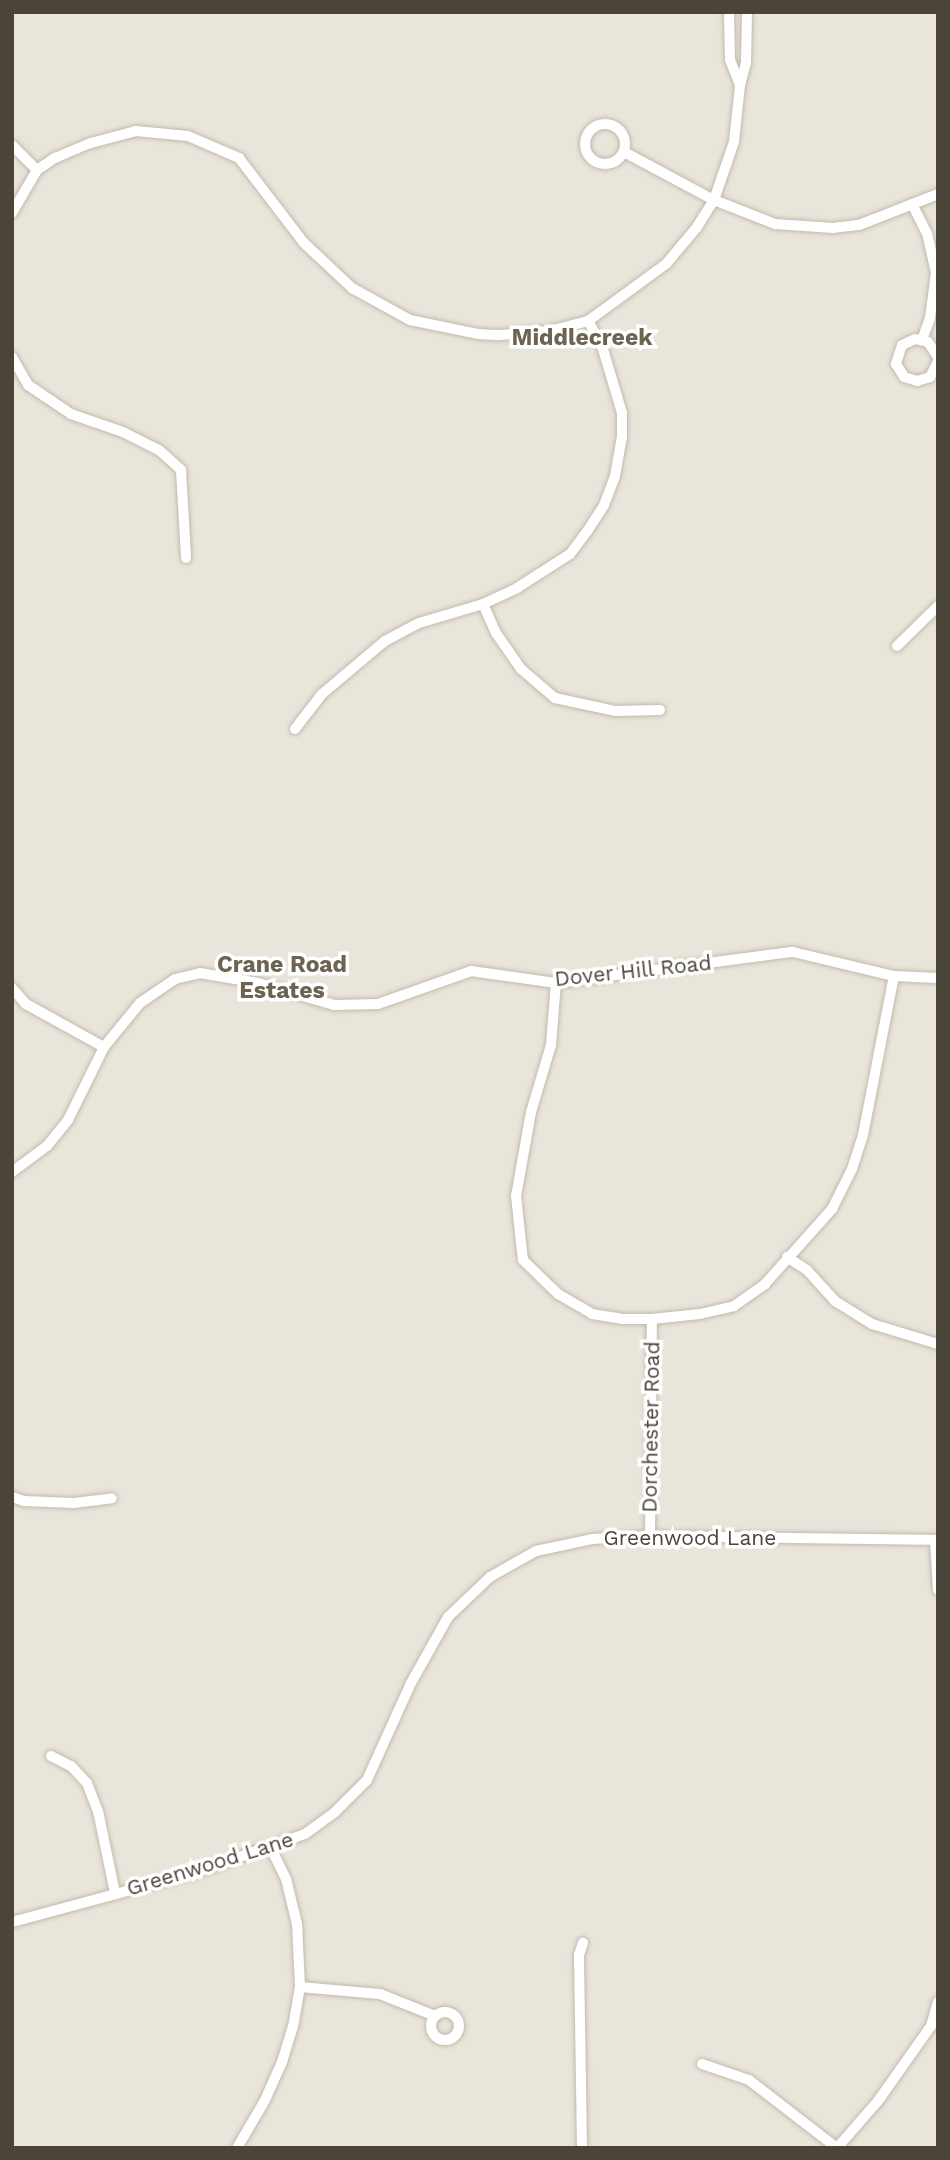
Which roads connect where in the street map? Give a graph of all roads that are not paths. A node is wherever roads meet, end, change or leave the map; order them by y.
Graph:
1 (729, 12) edge
2 (747, 12) edge
3 (740, 85) junction
4 (12, 145) edge
5 (624, 152) junction
6 (37, 170) junction
7 (938, 194) edge
8 (714, 200) junction
9 (912, 204) junction
10 (12, 213) edge
11 (588, 321) junction
12 (922, 340) junction
13 (12, 357) edge
14 (938, 359) edge
15 (186, 558) dead end
16 (483, 604) junction
17 (938, 606) edge
18 (897, 646) dead end
19 (660, 710) dead end
20 (295, 729) dead end
21 (894, 976) junction
22 (938, 978) edge
23 (556, 983) junction
24 (12, 988) edge
25 (104, 1047) junction
26 (12, 1172) edge
27 (787, 1258) junction
28 (652, 1319) junction
29 (938, 1344) edge
30 (12, 1497) edge
31 (111, 1499) dead end
32 (650, 1536) junction
33 (937, 1540) edge
34 (938, 1590) edge
35 (51, 1756) dead end
36 (271, 1848) junction
37 (115, 1894) junction
38 (12, 1922) edge
39 (583, 1943) dead end
40 (300, 1987) junction
41 (938, 2002) edge
42 (435, 2016) dead end
43 (702, 2064) dead end
44 (237, 2148) edge
45 (582, 2148) edge
46 (837, 2148) edge

1 - 3 street
2 - 3 street
3 - 8 street
4 - 6 street
5 - 5 street
5 - 8 street
6 - 10 street
6 - 11 street
7 - 9 street
8 - 9 street
8 - 11 street
9 - 12 street
11 - 16 street
12 - 14 street
12 - 14 street
13 - 15 street
16 - 19 street
16 - 20 street
17 - 18 street
21 - 22 street, Dover Hill Road
21 - 23 street, Dover Hill Road
21 - 27 street
23 - 25 street, Dover Hill Road
23 - 28 street
24 - 25 street
25 - 26 street, Dover Hill Road
27 - 28 street
27 - 29 street
28 - 32 street, Dorchester Road
30 - 31 street
32 - 33 street, Greenwood Lane
32 - 36 street, Greenwood Lane
33 - 34 street
35 - 37 street
36 - 37 street, Greenwood Lane
36 - 40 street
37 - 38 street, Greenwood Lane
39 - 45 street
40 - 42 street
40 - 44 street
41 - 46 street
43 - 46 street

